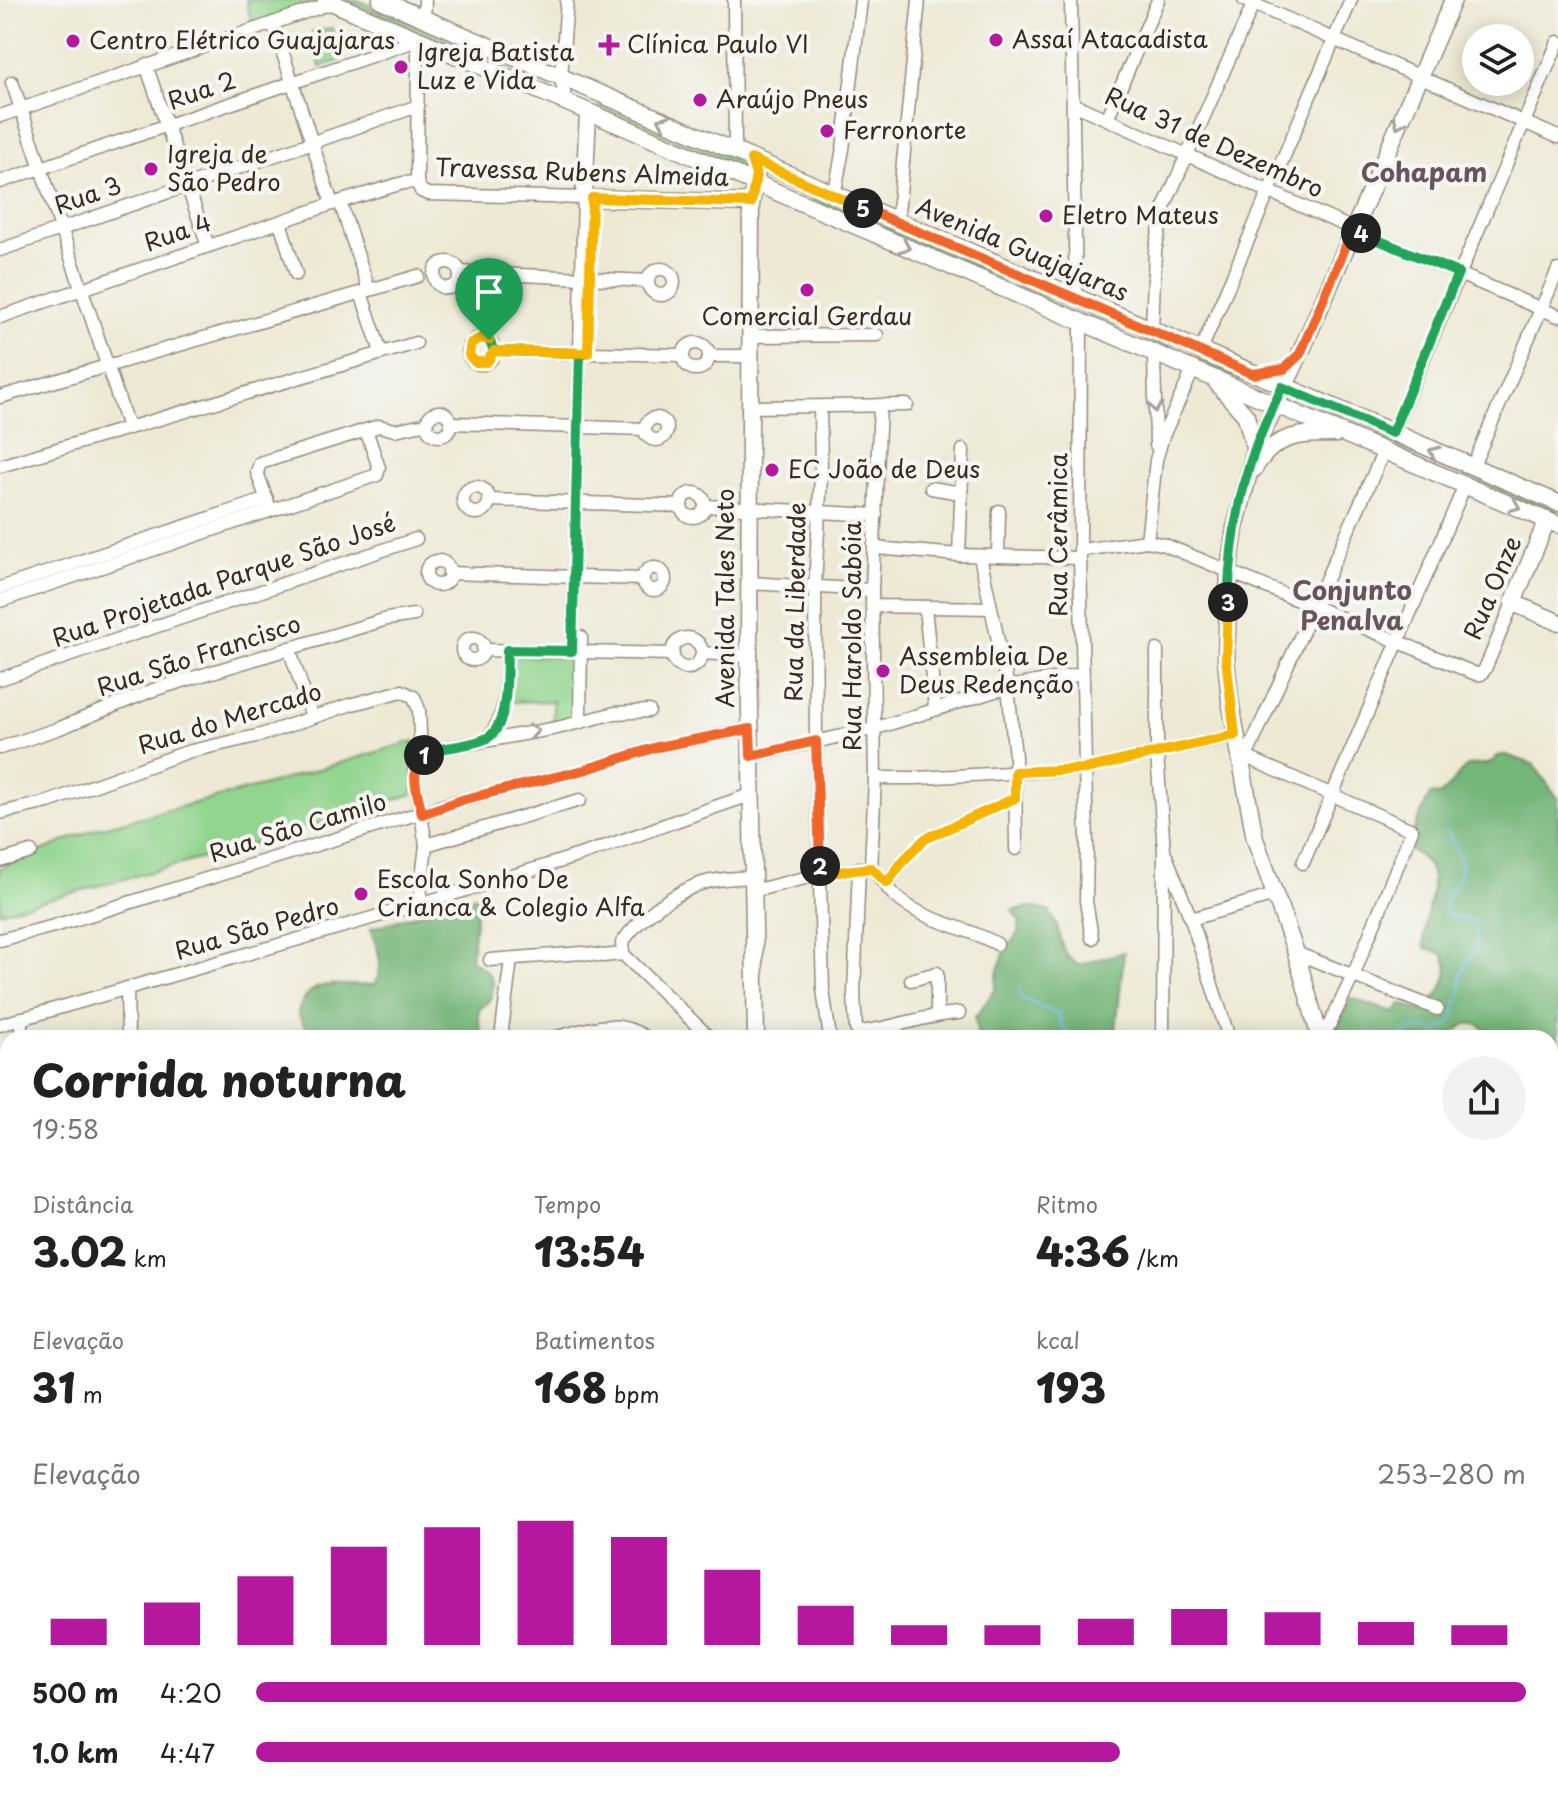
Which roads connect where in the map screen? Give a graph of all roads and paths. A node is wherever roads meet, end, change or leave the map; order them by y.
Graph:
1 (381, 0) edge
2 (425, 0) edge
3 (567, 0) edge
4 (734, 0) edge
5 (861, 0) edge
6 (919, 0) edge
7 (1071, 0) edge
8 (1158, 0) edge
9 (1351, 0) edge
10 (1453, 0) edge
11 (329, 1) edge
12 (1251, 1) edge
13 (424, 19) junction
14 (273, 23) junction
15 (418, 40) junction
16 (1334, 40) junction
17 (1558, 42) edge
18 (146, 65) junction
19 (561, 77) junction
20 (1419, 78) junction
21 (12, 82) dead end
22 (292, 83) junction
23 (566, 103) junction
24 (1073, 104) junction
25 (418, 106) junction
26 (21, 109) junction
27 (588, 113) junction
28 (0, 116) edge
29 (1107, 119) junction
30 (1524, 122) junction
31 (167, 127) junction
32 (1558, 137) edge
33 (312, 143) junction
34 (1186, 155) junction
35 (743, 156) junction
36 (41, 168) junction
37 (0, 182) edge
38 (417, 182) junction
39 (755, 184) junction
40 (187, 185) junction
41 (1267, 191) junction
42 (834, 196) junction
43 (588, 198) junction
44 (336, 203) junction
45 (751, 203) junction
46 (280, 222) junction
47 (897, 223) junction
48 (62, 229) junction
49 (1353, 229) junction
50 (208, 246) junction
51 (0, 250) edge
52 (1558, 270) edge
53 (459, 272) dead end
54 (1458, 273) junction
55 (296, 274) dead end
56 (418, 276) dead end
57 (586, 278) junction
58 (648, 281) dead end
59 (82, 288) junction
60 (365, 292) junction
61 (1076, 299) junction
62 (1542, 309) junction
63 (1558, 316) edge
64 (0, 317) edge
65 (1081, 322) junction
66 (1152, 331) junction
67 (877, 335) dead end
68 (749, 336) junction
69 (416, 343) dead end
70 (494, 351) dead end
71 (381, 352) junction
72 (1200, 352) junction
73 (584, 353) junction
74 (1154, 353) junction
75 (1300, 354) junction
76 (682, 355) junction
77 (709, 356) junction
78 (749, 356) junction
79 (108, 366) junction
80 (1193, 370) junction
81 (1253, 374) junction
82 (1213, 379) junction
83 (1282, 387) junction
84 (1302, 395) junction
85 (0, 397) edge
86 (1274, 404) junction
87 (880, 405) junction
88 (907, 405) dead end
89 (749, 407) junction
90 (820, 407) junction
91 (1314, 421) junction
92 (451, 423) dead end
93 (419, 425) dead end
94 (128, 427) junction
95 (582, 429) junction
96 (645, 429) dead end
97 (366, 430) junction
98 (1392, 433) junction
99 (1344, 434) junction
100 (1255, 449) junction
101 (963, 450) dead end
102 (1384, 451) junction
103 (1156, 460) junction
104 (0, 466) edge
105 (1472, 468) junction
106 (1465, 485) junction
107 (931, 488) dead end
108 (1243, 492) junction
109 (961, 493) junction
110 (489, 500) dead end
111 (1557, 500) edge
112 (580, 503) junction
113 (268, 504) junction
114 (750, 507) junction
115 (999, 511) dead end
116 (820, 512) junction
117 (876, 515) junction
118 (1553, 522) edge
119 (416, 539) dead end
120 (1147, 541) junction
121 (875, 548) junction
122 (1080, 554) junction
123 (959, 555) junction
124 (980, 556) junction
125 (998, 556) junction
126 (1229, 570) junction
127 (449, 573) dead end
128 (578, 577) junction
129 (642, 579) dead end
130 (44, 580) junction
131 (749, 583) junction
132 (815, 587) junction
133 (0, 588) edge
134 (872, 590) junction
135 (0, 601) edge
136 (1513, 603) junction
137 (872, 606) junction
138 (1314, 606) junction
139 (925, 607) junction
140 (991, 608) junction
141 (414, 615) dead end
142 (1558, 622) edge
143 (1398, 643) junction
144 (289, 648) junction
145 (483, 650) dead end
146 (507, 650) junction
147 (1157, 650) dead end
148 (576, 651) junction
149 (702, 653) junction
150 (673, 654) junction
151 (749, 656) junction
152 (1082, 674) junction
153 (0, 679) edge
154 (1008, 687) junction
155 (935, 708) junction
156 (649, 711) dead end
157 (312, 717) junction
158 (501, 718) junction
159 (580, 722) junction
160 (750, 729) junction
161 (873, 729) junction
162 (1235, 735) junction
163 (505, 736) junction
164 (488, 738) junction
165 (816, 741) junction
166 (0, 748) edge
167 (1157, 754) junction
168 (751, 756) junction
169 (421, 757) junction
170 (1243, 758) junction
171 (1085, 769) junction
172 (1015, 772) junction
173 (875, 778) junction
174 (1332, 794) junction
175 (751, 795) junction
176 (1015, 798) junction
177 (580, 800) dead end
178 (0, 813) edge
179 (422, 814) junction
180 (426, 845) junction
181 (1016, 849) dead end
182 (1164, 851) junction
183 (31, 852) dead end
184 (0, 861) edge
185 (1303, 863) dead end
186 (865, 868) junction
187 (821, 874) junction
188 (887, 883) junction
189 (753, 884) junction
190 (1275, 895) junction
191 (419, 904) junction
192 (1191, 919) junction
193 (1092, 938) dead end
194 (0, 940) edge
195 (997, 944) dead end
196 (1296, 953) junction
197 (623, 954) junction
198 (511, 959) junction
199 (490, 960) dead end
200 (1353, 976) junction
201 (911, 980) dead end
202 (127, 988) junction
203 (1437, 1009) dead end
204 (959, 1013) dead end
205 (937, 1014) junction
206 (21, 1018) junction
207 (0, 1025) edge
208 (700, 1028) joint
209 (21, 1030) edge
210 (128, 1030) edge
211 (502, 1030) edge
212 (594, 1030) edge
213 (636, 1030) edge
214 (698, 1030) edge
215 (756, 1030) edge
216 (829, 1030) edge
217 (857, 1030) edge
218 (897, 1030) edge
219 (1163, 1030) edge
220 (1226, 1030) edge
221 (1320, 1030) edge
222 (1326, 1030) edge

1 - 13 main road, Avenida Guajajaras
2 - 13 street
3 - 19 street
4 - 35 street
5 - 42 street
6 - 47 street
7 - 24 street
8 - 29 street
9 - 16 street
10 - 20 main road
11 - 14 street
11 - 15 main road, Avenida Guajajaras
12 - 16 street
12 - 34 street
13 - 19 main road, Avenida Guajajaras
14 - 18 street
14 - 22 street
15 - 22 street, Rua 2
15 - 23 main road, Avenida Guajajaras
15 - 25 street
16 - 20 street
16 - 41 street
17 - 30 street
18 - 26 street
18 - 31 street
19 - 23 street
35 -> 19 main road, Avenida Guajajaras
20 - 30 street
20 -> 49 main road
21 - 26 street
22 - 31 street, Rua 2
22 - 33 street
23 - 27 main road, Avenida Guajajaras
24 - 29 street, Rua 31 de Dezembro
24 - 61 street
25 - 33 street, Rua 3
25 - 38 street
26 - 28 street
26 - 36 street
27 - 39 main road, Avenida Guajajaras
27 - 43 main road
29 - 34 street, Rua 31 de Dezembro
30 - 32 street
30 - 54 street
31 - 36 street, Rua 2
31 - 40 street
33 - 40 street, Rua 3
33 - 44 street
34 - 41 street, Rua 31 de Dezembro
34 - 66 street
35 - 39 main road, Avenida Tales Neto
35 - 42 main road, Avenida Guajajaras
36 - 37 street, Rua 2
36 - 48 street
38 - 43 street, Travessa Rubens Almeida
38 - 44 street, Rua 4
39 - 45 main road, Avenida Tales Neto
39 -> 65 main road, Avenida Guajajaras
40 - 48 street, Rua 3
40 - 50 street
41 - 49 street, Rua 31 de Dezembro
41 - 72 street
42 - 47 main road, Avenida Guajajaras
43 - 45 main road, Travessa Rubens Almeida
43 - 57 street
44 - 46 street, Rua 4
44 - 60 street
45 - 68 main road, Avenida Tales Neto
46 - 50 street, Rua 4
46 - 55 street
47 - 61 main road, Avenida Guajajaras
48 - 51 street, Rua 3
48 - 59 street
49 - 54 street, Rua 31 de Dezembro
49 - 75 main road
50 - 59 street, Rua 4
52 - 62 street
53 - 57 street
54 - 62 street, Rua 31 de Dezembro
54 - 98 street
56 - 60 street
57 - 58 street
57 - 73 street
59 - 64 street, Rua 4
59 - 79 street
60 - 71 street
60 - 79 street
61 - 66 main road, Avenida Guajajaras
62 - 63 street, Rua 31 de Dezembro
62 - 105 street
65 - 74 main road, Avenida Guajajaras
65 - 122 street, Rua Cerâmica
66 - 72 main road, Avenida Guajajaras
67 - 68 street
68 - 78 main road, Avenida Tales Neto
69 - 71 street
70 - 73 street
71 - 94 street
72 - 81 main road, Avenida Guajajaras
73 - 76 street
73 - 95 street
74 - 80 main road, Avenida Guajajaras
74 -> 103 street
75 - 81 main road
75 - 83 main road
75 - 84 main road
76 - 77 street
76 - 77 street
77 - 78 street
78 - 89 main road, Avenida Tales Neto
79 - 85 street
79 - 94 street
80 - 82 main road, Avenida Guajajaras
80 - 103 street
81 - 83 main road, Avenida Guajajaras
82 - 86 main road, Avenida Guajajaras
82 - 100 main road
83 - 84 main road, Avenida Guajajaras
83 - 86 main road
84 - 91 main road
84 - 98 main road, Avenida Guajajaras
86 - 91 main road, Avenida Guajajaras
86 - 100 main road
87 - 88 street
87 - 90 street
87 - 117 street, Rua Haroldo Sabóia
89 - 90 street
89 - 114 main road, Avenida Tales Neto
90 - 116 street, Rua da Liberdade
91 - 99 main road, Avenida Guajajaras
92 - 95 street
93 - 97 street
94 - 104 street
95 - 96 street
95 - 112 street
97 - 113 street
97 - 113 street
105 -> 98 main road, Avenida Guajajaras
99 - 102 main road, Avenida Guajajaras
99 - 108 main road
100 - 108 main road
101 - 109 street
102 - 106 main road, Avenida Guajajaras
102 - 138 street
103 - 120 street
105 - 111 main road, Avenida Guajajaras
106 -> 118 main road, Avenida Guajajaras
106 - 143 street
107 - 109 street
108 - 126 main road
109 - 123 street
110 - 112 street
112 - 114 street
112 - 128 street
113 - 130 street
114 - 116 street
114 - 131 main road, Avenida Tales Neto
115 - 125 street
116 - 117 street
116 - 132 street, Rua da Liberdade
117 - 121 street, Rua Haroldo Sabóia
118 - 136 main road, Rua Onze
119 - 153 street, Rua Projetada Parque São José
120 - 122 street
120 - 126 street
121 - 123 street
121 - 134 street, Rua Haroldo Sabóia
122 - 125 street
122 - 152 street, Rua Cerâmica
123 - 124 street
124 - 125 street
124 - 140 street
126 - 138 street
126 - 162 main road
127 - 128 street
128 - 129 street
128 - 148 street
130 - 133 street
130 - 135 street
131 - 132 street
131 - 151 main road, Avenida Tales Neto
132 - 134 street
132 - 165 street, Rua da Liberdade
134 - 137 street, Rua Haroldo Sabóia
136 - 142 main road
136 - 143 street, Rua Onze
137 - 139 street
137 - 161 street, Rua Haroldo Sabóia
138 - 143 street
138 - 170 street
139 - 140 street
139 - 155 street
140 - 154 street
141 - 144 street, Rua São Francisco
143 - 174 street
144 - 157 street
144 - 166 street, Rua São Francisco
145 - 146 street
146 - 148 street
146 - 158 street
147 - 167 street
148 - 150 street
148 - 159 street
149 - 150 street
149 - 150 street
149 - 151 street
151 - 160 main road, Avenida Tales Neto
152 - 154 street
152 - 171 street, Rua Cerâmica
154 - 155 street
154 - 172 street
155 - 161 street
156 - 159 street
157 - 169 street, Rua do Mercado
157 - 178 street, Rua do Mercado
158 - 163 street
158 - 164 street
163 -> 159 street
160 - 168 main road, Avenida Tales Neto
160 - 179 street, Rua São Camilo
161 - 165 street
161 - 173 street, Rua Haroldo Sabóia
162 - 167 street
162 - 170 main road
163 - 164 street
164 - 169 street
165 - 168 street
165 - 187 street, Rua da Liberdade
167 - 171 street
167 - 182 street
168 - 175 main road, Avenida Tales Neto
169 - 179 street
170 - 174 street
170 - 190 main road
171 - 172 street
171 - 193 street, Rua Cerâmica
172 - 173 street
172 - 176 street
173 - 186 street, Rua Haroldo Sabóia
174 - 185 street
174 - 200 street
175 - 189 main road, Avenida Tales Neto
175 - 191 street, Rua São Pedro
176 - 181 street
176 - 188 street
177 - 180 street
179 - 180 street
179 - 194 street, Rua São Camilo
180 - 191 street
182 - 192 street
182 - 219 street
183 - 184 street
186 - 187 street
186 - 188 street
186 - 217 street, Rua Haroldo Sabóia
187 - 189 street
187 - 216 street, Rua da Liberdade
188 - 195 street
189 - 197 street
189 - 215 main road, Avenida Tales Neto
190 - 192 street
190 - 196 main road
191 - 202 street, Rua São Pedro
192 - 220 street
196 - 200 street
196 - 221 main road
197 - 198 street
197 - 208 street
198 - 199 street
198 - 211 street
200 - 203 street
200 - 222 street
201 - 205 street
202 - 206 street, Rua São Pedro
202 - 210 street
204 - 205 street
205 - 218 street
206 - 207 street, Rua São Pedro
206 - 209 street
208 - 214 street
212 - 213 street

